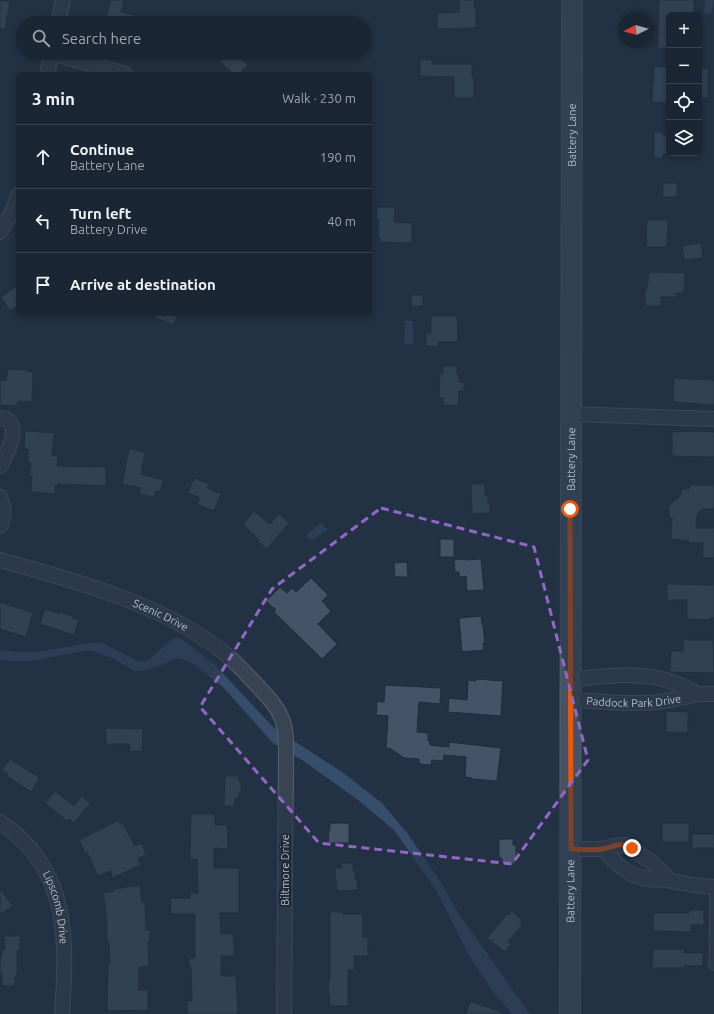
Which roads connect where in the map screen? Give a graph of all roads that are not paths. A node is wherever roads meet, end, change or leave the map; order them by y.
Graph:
1 (63, 0) edge
2 (572, 0) edge
3 (60, 16) edge
4 (50, 60) edge
5 (76, 60) edge
6 (47, 72) edge
7 (118, 72) edge
8 (16, 201) edge
9 (0, 232) edge
10 (571, 414) junction
11 (0, 418) edge
12 (714, 419) edge
13 (0, 466) edge
14 (0, 497) edge
15 (0, 526) edge
16 (0, 560) edge
17 (570, 690) junction
18 (698, 694) junction
19 (714, 694) edge
20 (285, 729) joint
21 (0, 822) edge
22 (571, 849) junction
23 (602, 849) junction
24 (670, 880) junction
25 (714, 887) edge
26 (713, 966) dead end
27 (62, 1014) edge
28 (284, 1014) edge
29 (570, 1014) edge

1 - 3 street
2 - 10 main road, Battery Lane
4 - 6 street
5 - 7 street
8 - 9 street
10 - 12 street
10 - 17 main road, Battery Lane
11 - 13 street
14 - 15 street
16 - 20 street, Scenic Drive
17 - 18 street, Paddock Park Drive
17 - 18 street, Paddock Park Drive
17 - 22 main road, Battery Lane
18 - 19 street, Paddock Park Drive
20 - 28 street, Biltmore Drive
21 - 27 street, Lipscomb Drive
22 - 23 street
22 - 29 main road, Battery Lane
23 - 24 street
23 - 24 street
24 - 25 street
25 - 26 lane

